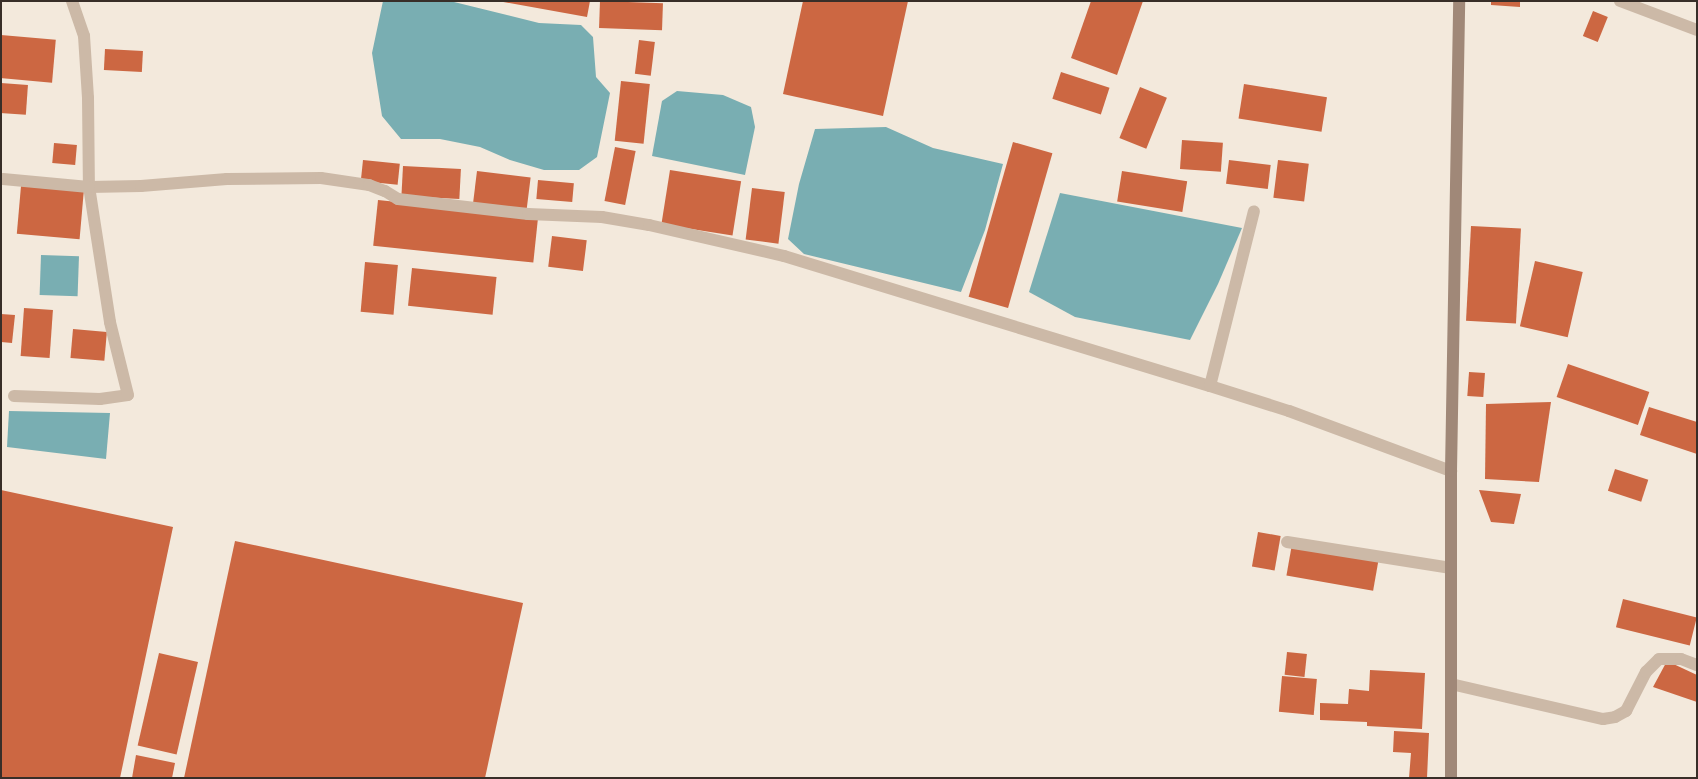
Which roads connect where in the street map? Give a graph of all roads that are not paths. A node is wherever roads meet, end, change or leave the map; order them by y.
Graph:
1 (72, 1) edge
2 (1459, 1) edge
3 (1620, 1) edge
4 (1697, 30) edge
5 (3, 179) dead end
6 (89, 187) junction
7 (1254, 211) dead end
8 (1210, 386) junction
9 (14, 396) dead end
10 (1451, 471) junction
11 (1288, 542) dead end
12 (1451, 568) junction
13 (1697, 665) edge
14 (1451, 684) junction
15 (1451, 778) edge

1 - 6 street
2 - 10 main road
3 - 4 street
5 - 6 street
6 - 8 street
6 - 9 street
7 - 8 street
8 - 10 street
10 - 12 main road
11 - 12 street
12 - 14 main road
13 - 14 street
14 - 15 main road

